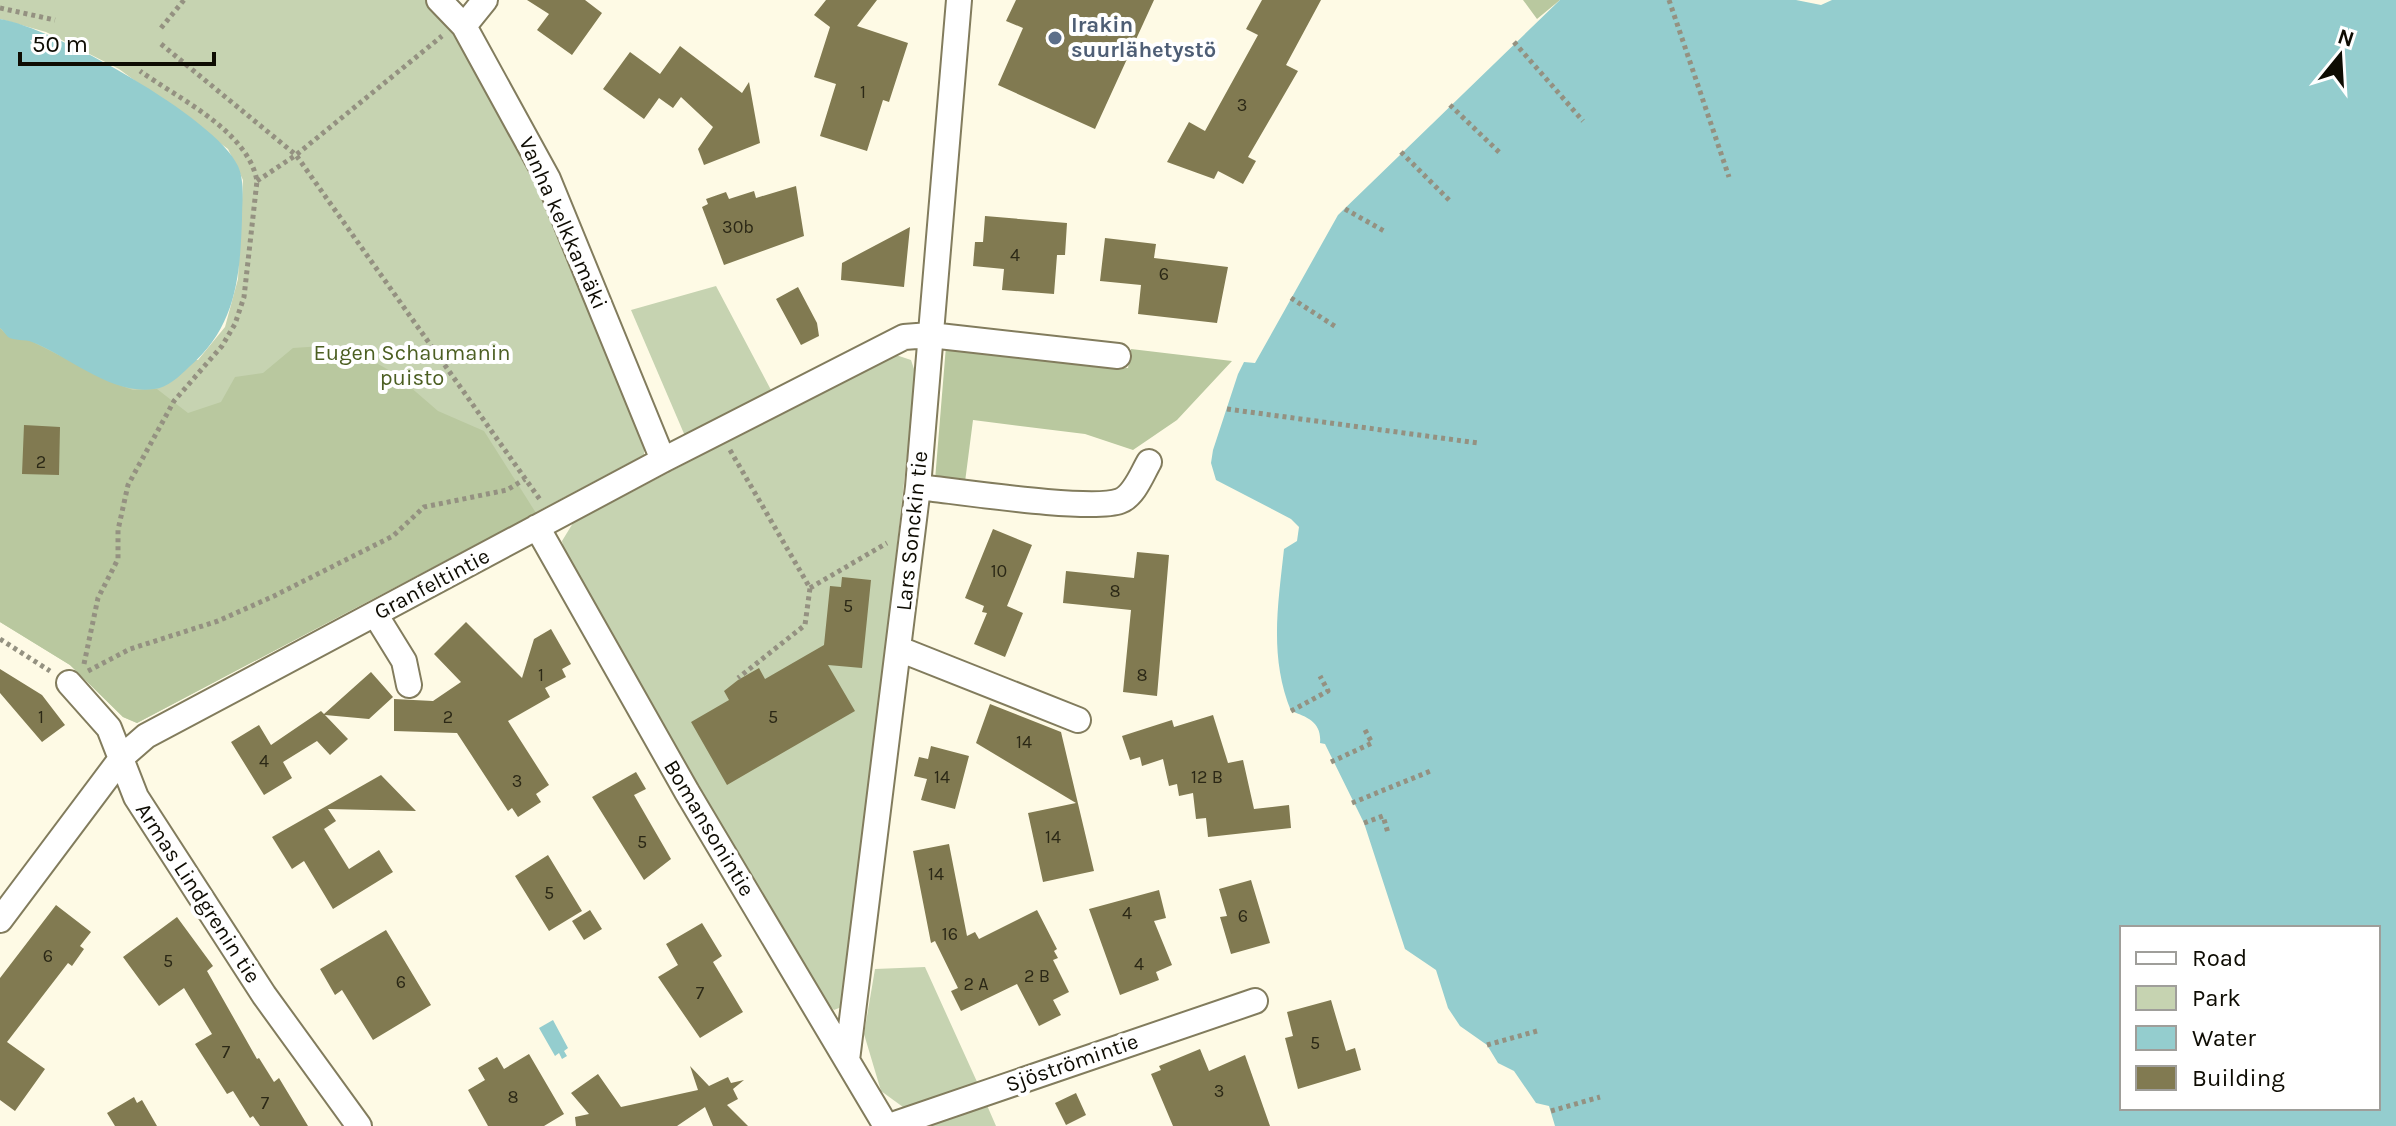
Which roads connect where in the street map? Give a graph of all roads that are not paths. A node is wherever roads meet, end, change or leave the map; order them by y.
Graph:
1 (439, 0) edge
2 (485, 0) edge
3 (959, 0) edge
4 (464, 26) junction
5 (930, 335) junction
6 (1118, 356) dead end
7 (663, 460) junction
8 (1149, 462) dead end
9 (918, 487) junction
10 (545, 523) junction
11 (375, 614) junction
12 (899, 649) junction
13 (75, 679) road end
14 (409, 685) dead end
15 (1078, 720) dead end
16 (123, 756) junction
17 (0, 920) edge
18 (1255, 1001) dead end
19 (847, 1060) junction
20 (359, 1126) edge
21 (887, 1126) edge

1 - 4 street, Vanha kelkkamäki
2 - 4 street
3 - 5 street, Lars Sonckin tie
4 - 7 street, Vanha kelkkamäki
5 - 6 street, Granfeltintie
5 - 7 street, Granfeltintie
5 - 9 street, Lars Sonckin tie
7 - 10 street, Granfeltintie
8 - 9 street
9 - 12 street, Lars Sonckin tie
10 - 11 street, Granfeltintie
10 - 19 street, Bomansonintie
11 - 14 street
11 - 16 street, Granfeltintie
12 - 15 street
12 - 19 street, Lars Sonckin tie
13 - 16 street, Armas Lindgrenin tie
16 - 17 street, Granfeltintie
16 - 20 street, Armas Lindgrenin tie
18 - 21 street, Sjöströmintie
19 - 21 street, Bomansonintie

